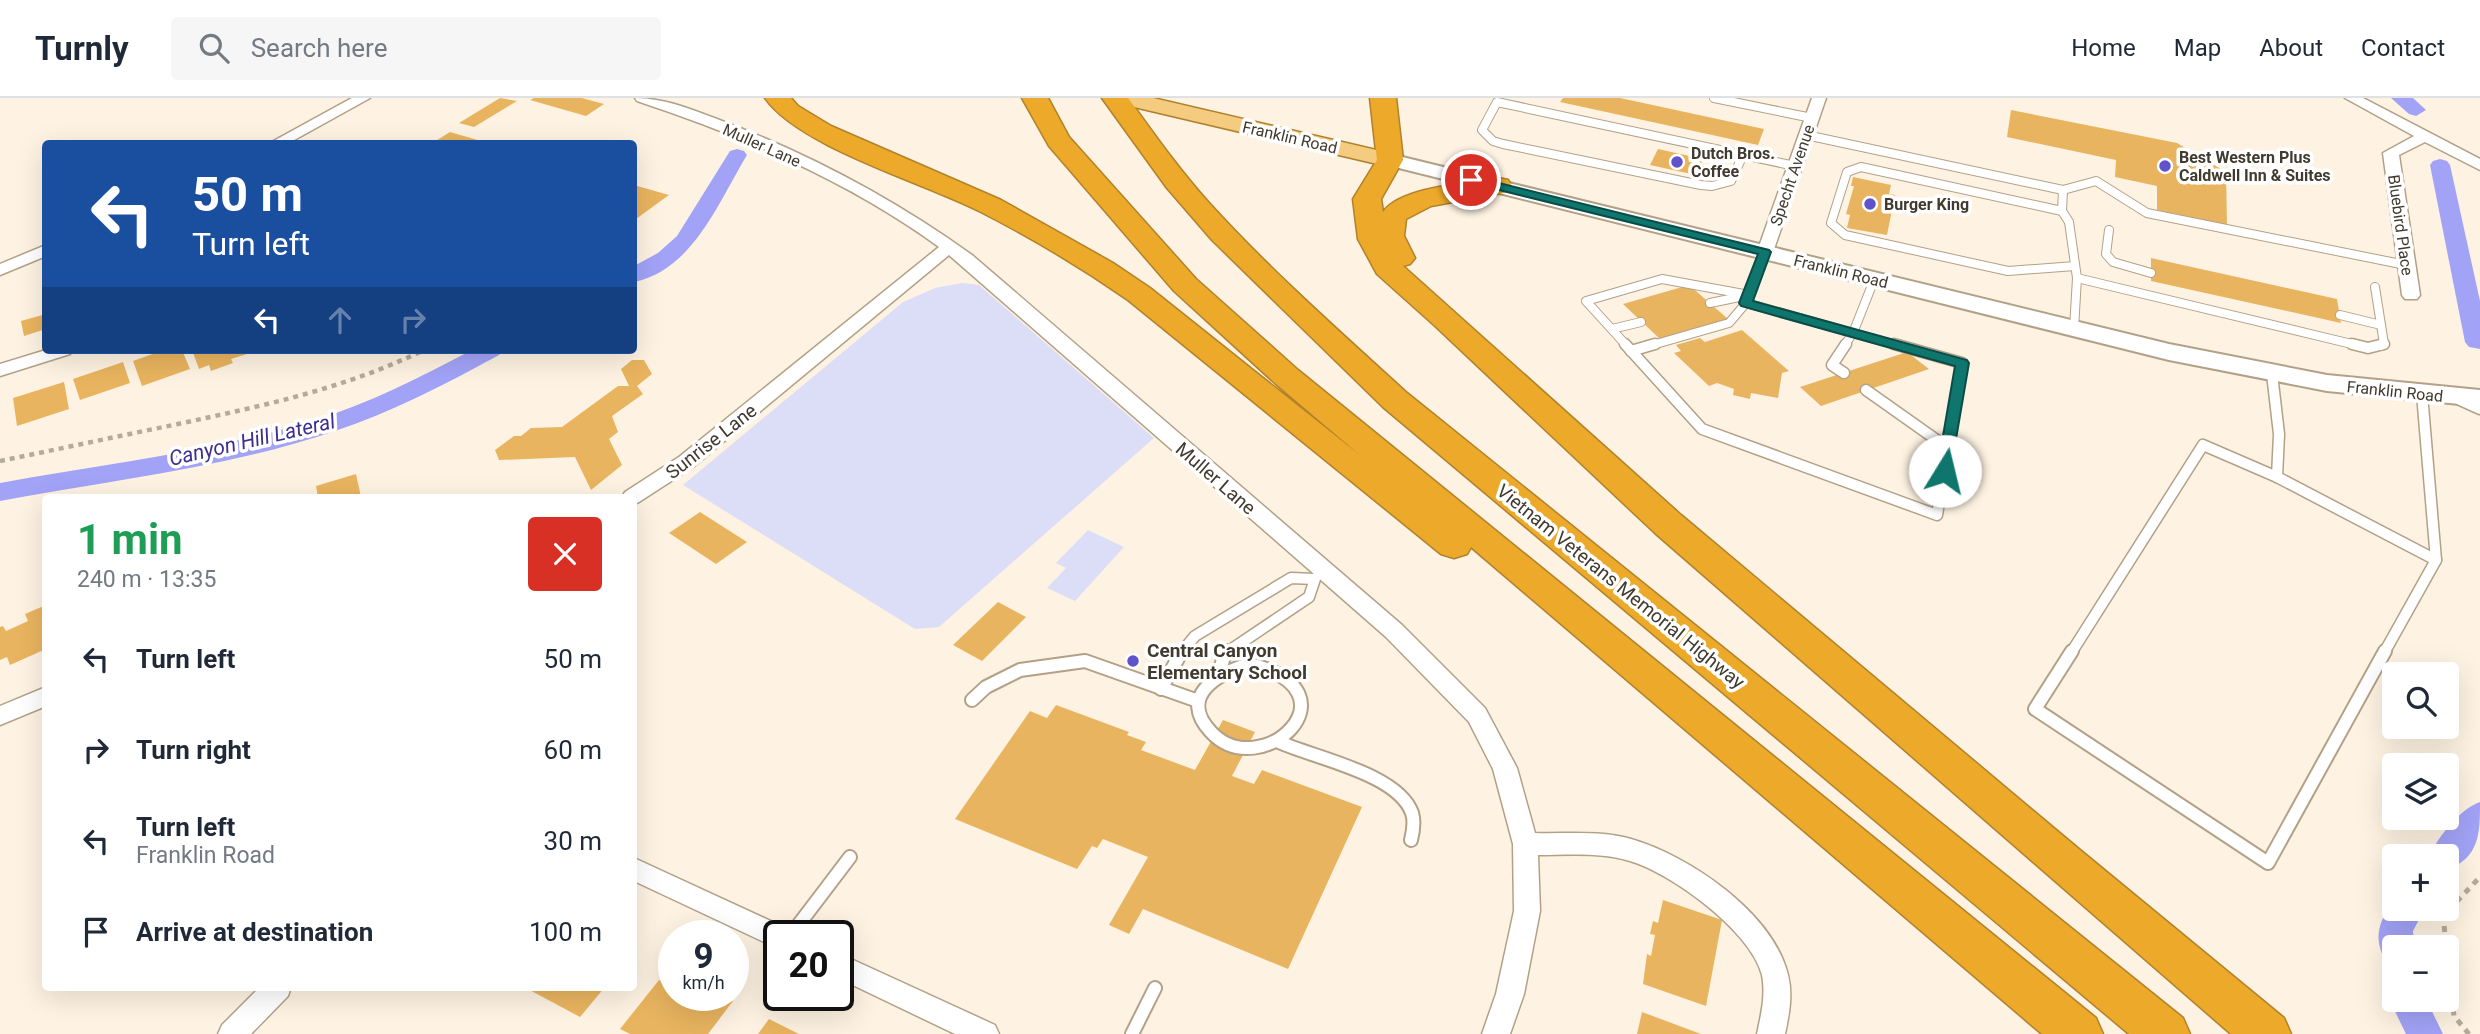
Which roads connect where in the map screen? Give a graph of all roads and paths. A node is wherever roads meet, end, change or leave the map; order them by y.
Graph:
1 (363, 98) edge
2 (642, 98) edge
3 (778, 98) edge
4 (1035, 98) edge
5 (1115, 98) edge
6 (1125, 98) edge
7 (1383, 98) edge
8 (1714, 98) edge
9 (1763, 98) edge
10 (1819, 98) edge
11 (2352, 98) edge
12 (1761, 108) junction
13 (1812, 118) junction
14 (1806, 135) junction
15 (2426, 136) junction
16 (283, 140) edge
17 (1743, 155) junction
18 (1390, 160) junction
19 (2480, 165) edge
20 (1795, 166) junction
21 (1498, 186) junction
22 (2063, 190) junction
23 (2062, 211) junction
24 (2109, 230) dead end
25 (950, 246) junction
26 (42, 252) edge
27 (1765, 252) junction
28 (2406, 265) junction
29 (2075, 266) junction
30 (0, 270) edge
31 (2151, 273) dead end
32 (2077, 278) junction
33 (1874, 280) junction
34 (2375, 287) dead end
35 (2411, 295) dead end
36 (1747, 299) junction
37 (1710, 303) dead end
38 (2340, 315) dead end
39 (1445, 318) junction
40 (1641, 322) dead end
41 (2381, 325) junction
42 (1612, 329) junction
43 (2074, 329) junction
44 (1853, 332) junction
45 (1632, 351) junction
46 (51, 354) edge
47 (416, 354) edge
48 (0, 370) edge
49 (1843, 373) dead end
50 (2272, 374) junction
51 (1866, 390) dead end
52 (2422, 394) junction
53 (2455, 397) junction
54 (2480, 398) edge
55 (2480, 409) edge
56 (1948, 448) junction
57 (0, 461) edge
58 (2277, 477) junction
59 (637, 494) edge
60 (2436, 560) junction
61 (1320, 575) junction
62 (1219, 672) junction
63 (1161, 689) junction
64 (42, 698) edge
65 (972, 700) dead end
66 (1198, 701) junction
67 (0, 716) edge
68 (1277, 741) junction
69 (1743, 757) junction
70 (1411, 840) dead end
71 (1525, 844) junction
72 (850, 857) dead end
73 (637, 870) edge
74 (2480, 877) edge
75 (802, 920) edge
76 (763, 929) edge
77 (854, 973) edge
78 (1156, 988) dead end
79 (274, 991) edge
80 (232, 1034) edge
81 (985, 1034) edge
82 (1132, 1034) edge
83 (1496, 1034) edge
84 (1771, 1034) edge
85 (2079, 1034) edge
86 (2165, 1034) edge
87 (2267, 1034) edge
88 (2469, 1034) edge

1 - 16 street
2 - 25 street, Muller Lane
3 - 69 highway
4 - 69 highway
5 - 86 highway, Vietnam Veterans Memorial Highway
6 - 18 main road, Franklin Road
7 - 18 highway
8 - 12 lane
9 - 12 lane
10 - 13 street, Specht Avenue
11 - 15 street
12 - 13 lane
13 - 14 street, Specht Avenue
14 - 20 street, Specht Avenue
14 - 22 lane
15 - 19 street
15 - 28 street, Bluebird Place
17 - 17 lane
17 - 20 lane
18 - 21 main road, Franklin Road
18 - 39 highway
20 - 27 street, Specht Avenue
21 - 27 main road, Franklin Road
21 - 39 highway
22 - 23 lane
22 - 28 lane
23 - 29 lane
23 - 29 lane
24 - 31 lane
25 - 59 street, Sunrise Lane
25 - 61 street, Muller Lane
26 - 30 street
27 - 33 main road, Franklin Road
27 - 36 lane
28 - 35 street, Bluebird Place
29 - 32 lane
32 - 41 lane
32 - 43 lane
33 - 43 main road, Franklin Road
33 - 44 lane
34 - 41 lane
36 - 37 lane
36 - 42 lane
36 - 44 lane
36 - 45 lane
38 - 41 lane
39 - 87 highway
40 - 42 lane
42 - 45 lane
43 - 50 main road, Franklin Road
44 - 49 lane
44 - 56 lane
45 - 56 lane
46 - 48 street
47 - 57 path
50 - 52 main road, Franklin Road
50 - 58 lane
51 - 56 lane
52 - 53 main road, Franklin Road
52 - 60 lane
53 - 54 main road, Franklin Road
53 - 55 lane
58 - 60 lane
58 - 60 lane
61 - 62 lane
61 - 63 lane
61 - 71 street, Muller Lane
62 - 66 lane
62 - 68 lane
63 - 65 lane
63 - 66 lane
64 - 67 street
66 - 68 lane
68 - 70 lane
69 - 85 highway
71 - 83 street, Muller Lane
71 - 84 street
72 - 75 lane
73 - 76 street
74 - 88 path
77 - 81 street
78 - 82 lane
79 - 80 street

